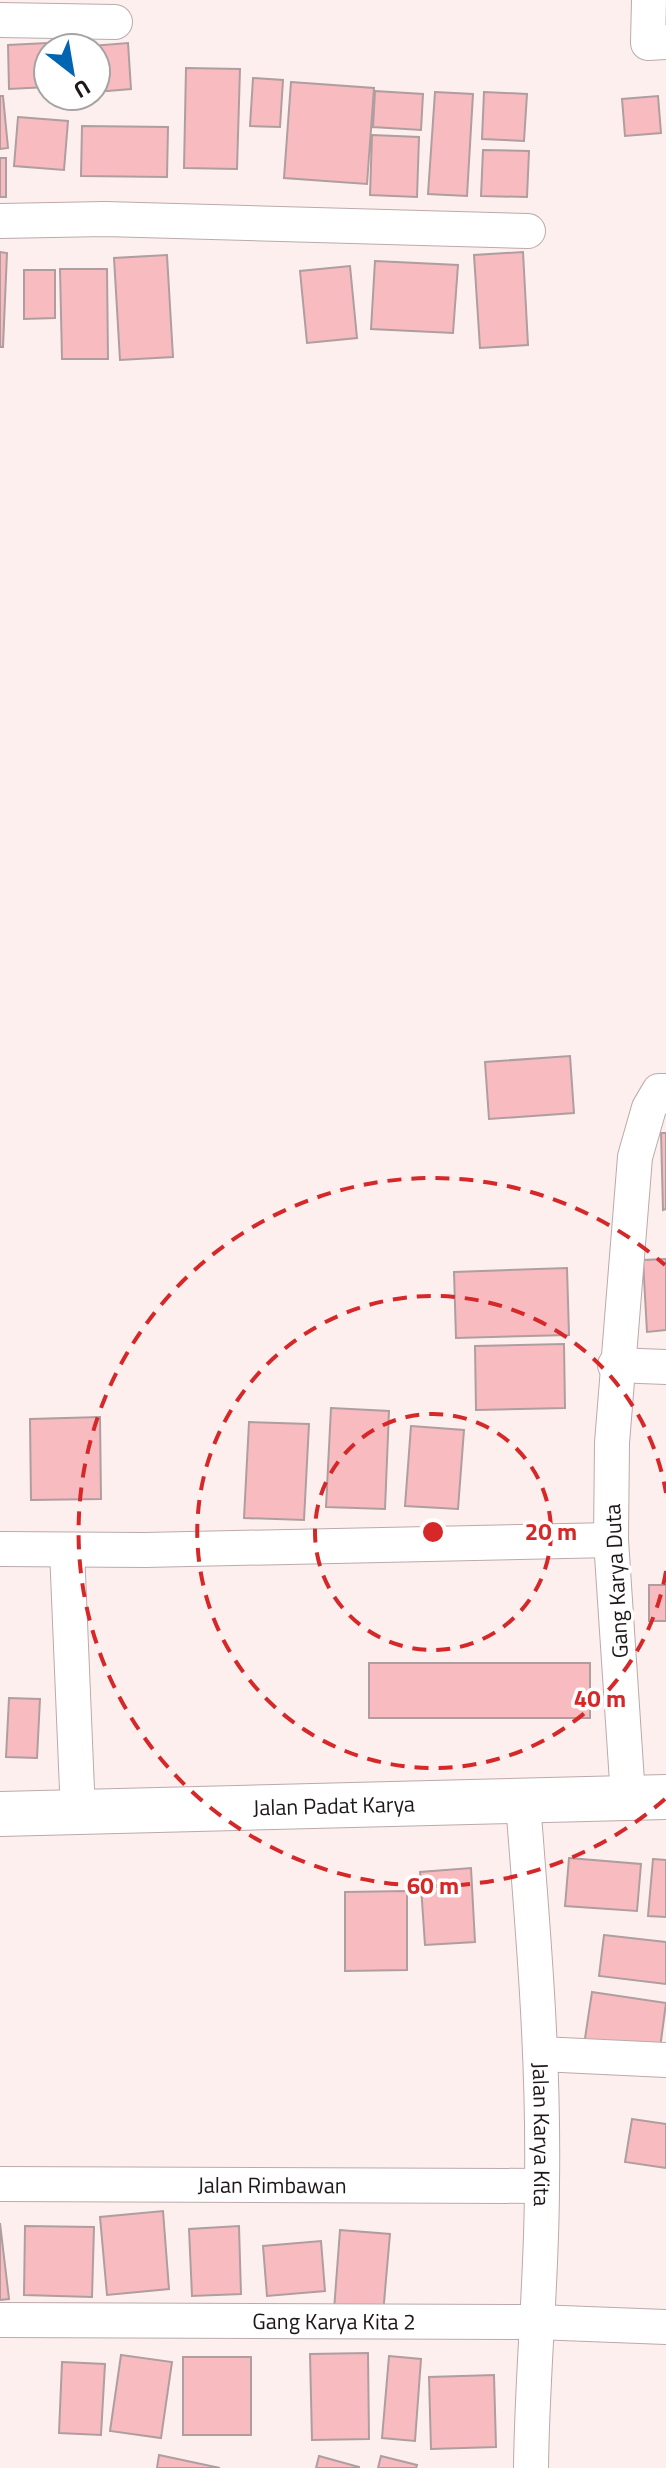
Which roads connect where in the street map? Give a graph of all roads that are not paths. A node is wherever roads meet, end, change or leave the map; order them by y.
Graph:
1 (649, 0) edge
2 (0, 20) edge
3 (115, 22) dead end
4 (666, 42) edge
5 (0, 221) edge
6 (528, 231) dead end
7 (666, 1091) edge
8 (615, 1365) junction
9 (666, 1367) edge
10 (611, 1540) junction
11 (0, 1549) edge
12 (67, 1550) junction
13 (647, 1797) edge
14 (523, 1803) junction
15 (0, 1814) edge
16 (78, 1814) junction
17 (541, 2054) junction
18 (666, 2060) edge
19 (0, 2184) edge
20 (542, 2186) junction
21 (0, 2320) edge
22 (536, 2322) junction
23 (666, 2327) edge
24 (531, 2468) edge

1 - 4 street
2 - 3 street
5 - 6 street
7 - 8 street, Gang Karya Duta
8 - 9 street
8 - 10 street, Gang Karya Duta
10 - 12 street
10 - 13 street, Gang Karya Duta
11 - 12 street
12 - 16 street
13 - 14 street, Jalan Padat Karya
14 - 16 street, Jalan Padat Karya
14 - 17 street, Jalan Karya Kita
15 - 16 street, Jalan Padat Karya
17 - 18 street
17 - 20 street, Jalan Karya Kita
19 - 20 street, Jalan Rimbawan
20 - 22 street, Jalan Karya Kita
21 - 22 street, Gang Karya Kita 2
22 - 23 street, Gang Karya Kita 2
22 - 24 street, Jalan Karya Kita

